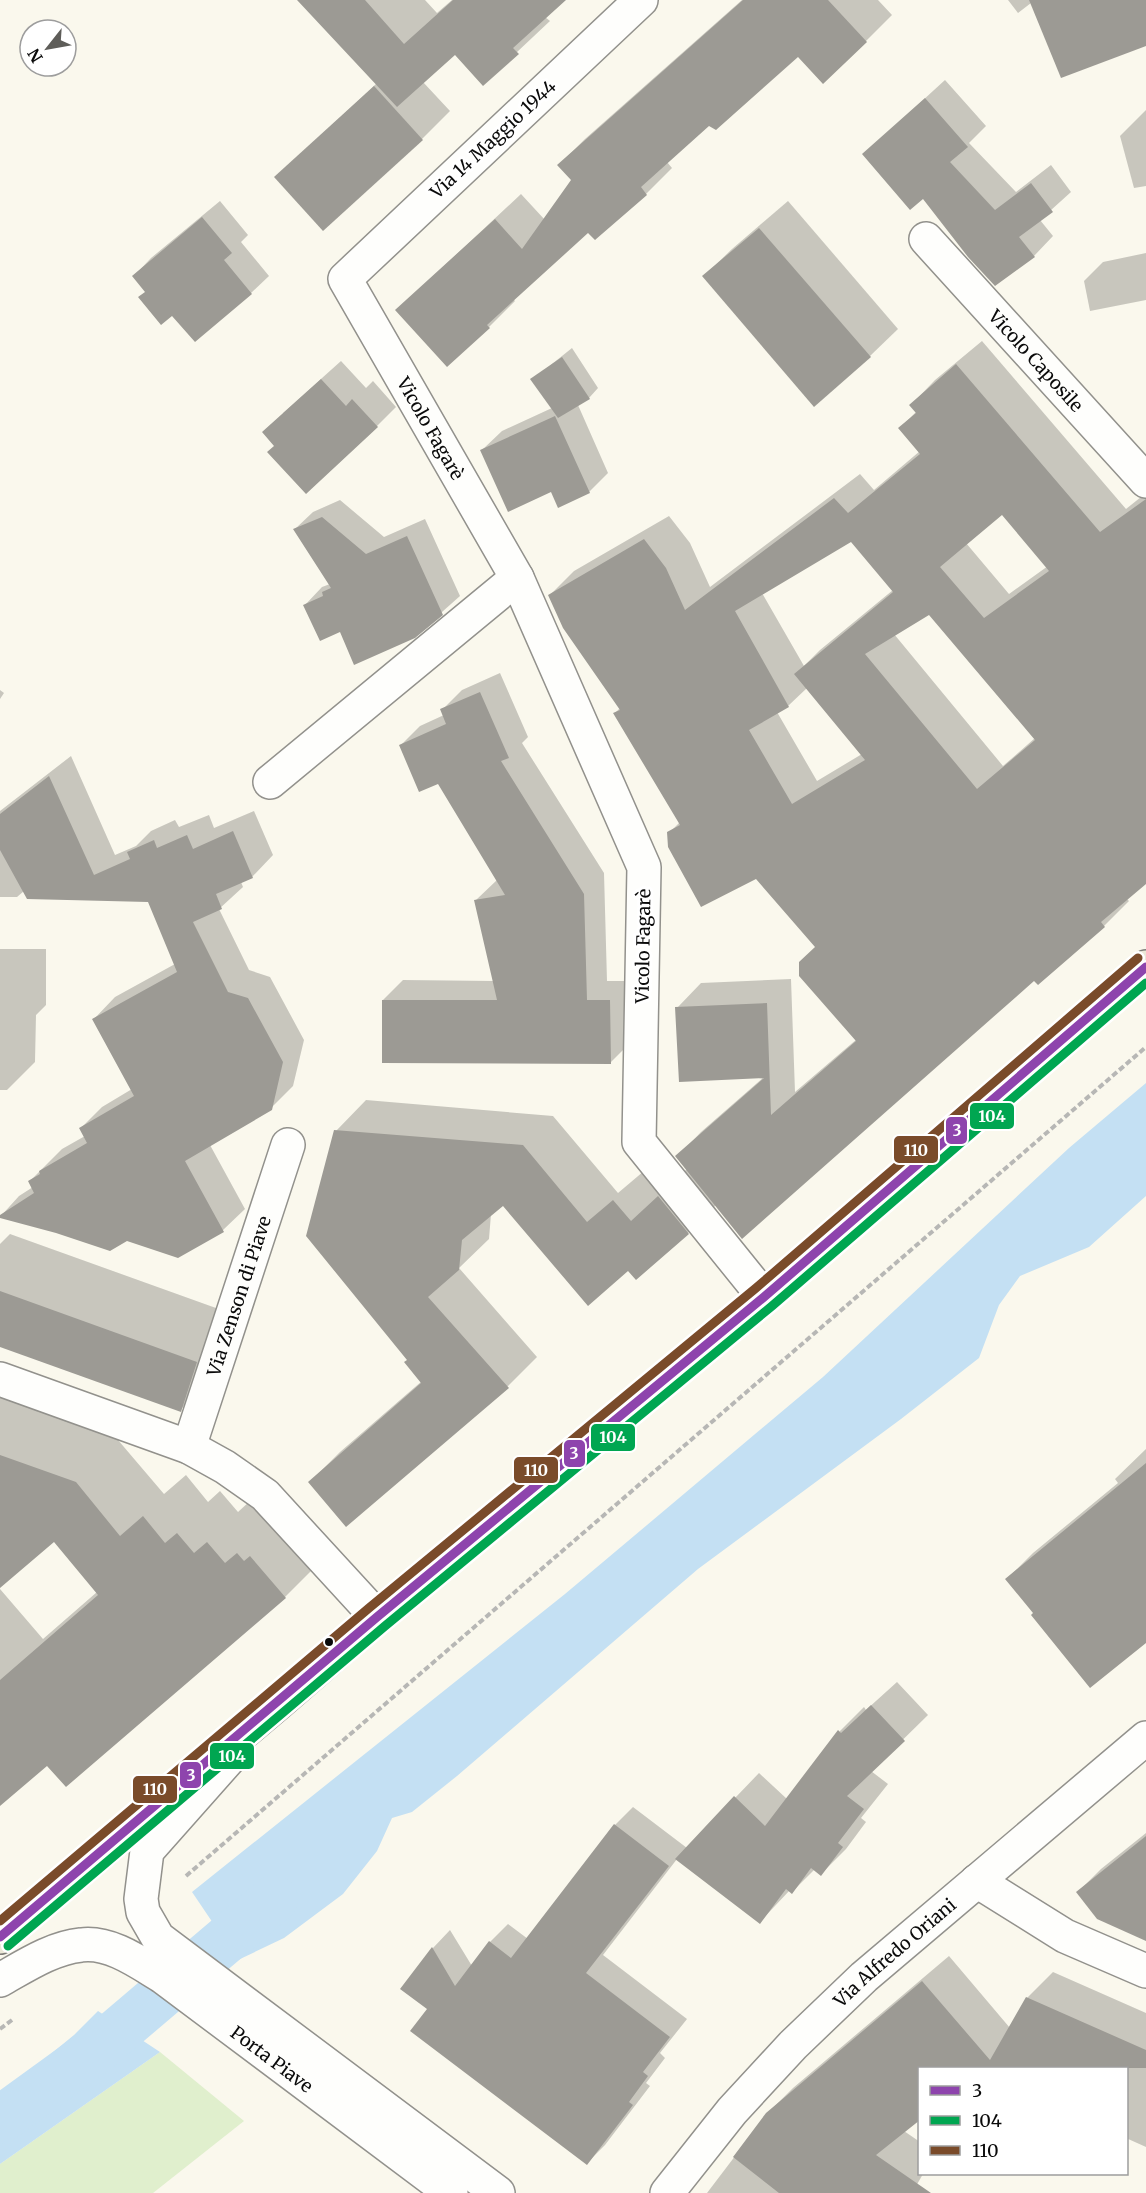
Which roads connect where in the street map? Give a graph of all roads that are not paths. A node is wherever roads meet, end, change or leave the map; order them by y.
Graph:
1 (641, 0) edge
2 (926, 238) dead end
3 (345, 279) joint
4 (1146, 481) edge
5 (517, 578) junction
6 (270, 782) dead end
7 (1146, 967) edge
8 (288, 1145) dead end
9 (764, 1297) junction
10 (0, 1379) edge
11 (189, 1447) junction
12 (377, 1617) junction
13 (278, 1703) junction
14 (1145, 1740) edge
15 (977, 1881) junction
16 (0, 1936) edge
17 (1146, 1971) edge
18 (0, 1980) edge
19 (233, 2012) junction
20 (451, 2193) edge
21 (498, 2193) edge
22 (667, 2193) edge

1 - 3 street, Via 14 Maggio 1944
2 - 4 street, Vicolo Caposile
3 - 5 street, Vicolo Fagarè
5 - 6 street
5 - 9 street, Vicolo Fagarè
7 - 9 main road
8 - 11 street, Via Zenson di Piave
9 - 12 main road
10 - 11 street
11 - 12 street
12 - 13 main road
13 - 16 main road
13 - 19 street, Porta Piave
14 - 15 street, Via Alfredo Oriani
15 - 17 street
15 - 22 street, Via Alfredo Oriani
18 - 19 street, Porta Piave
19 - 20 street, Porta Piave
19 - 21 street, Porta Piave

